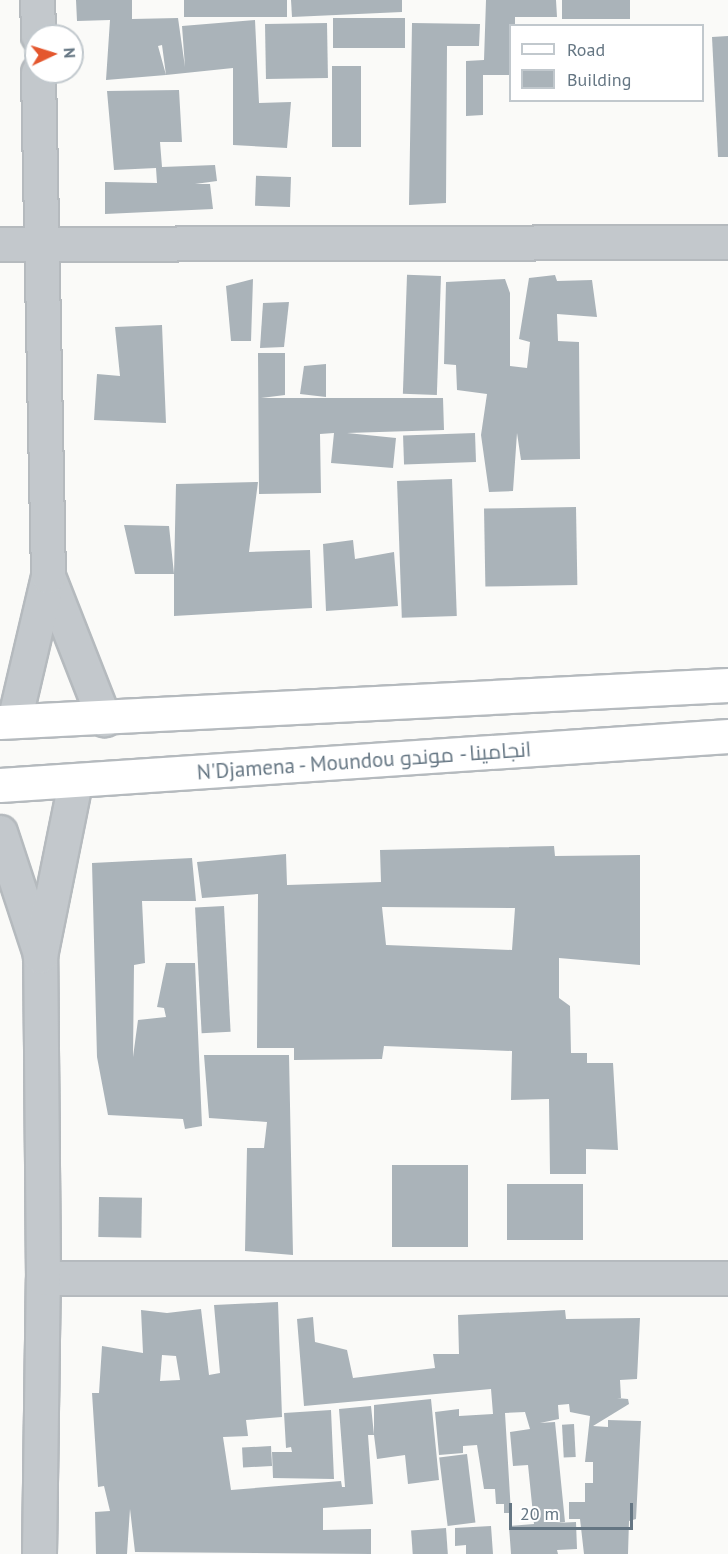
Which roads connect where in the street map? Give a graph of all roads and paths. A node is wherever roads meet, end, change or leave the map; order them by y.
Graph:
1 (38, 0) edge
2 (38, 24) edge
3 (38, 84) edge
4 (728, 242) edge
5 (0, 244) edge
6 (40, 244) junction
7 (48, 576) junction
8 (728, 685) edge
9 (104, 719) junction
10 (7, 722) edge
11 (728, 736) edge
12 (75, 782) junction
13 (0, 786) edge
14 (0, 832) edge
15 (40, 956) junction
16 (43, 1278) junction
17 (728, 1278) edge
18 (39, 1554) edge

1 - 2 street
3 - 6 street
4 - 6 street
5 - 6 street
6 - 7 street
7 - 9 street
7 - 10 street
8 - 9 main road
9 - 10 main road
11 - 12 main road, N'Djamena - Moundou انجامينا - موندو
12 - 13 main road, N'Djamena - Moundou انجامينا - موندو
12 - 15 street
14 - 15 street
15 - 16 street
16 - 17 street
16 - 18 street

